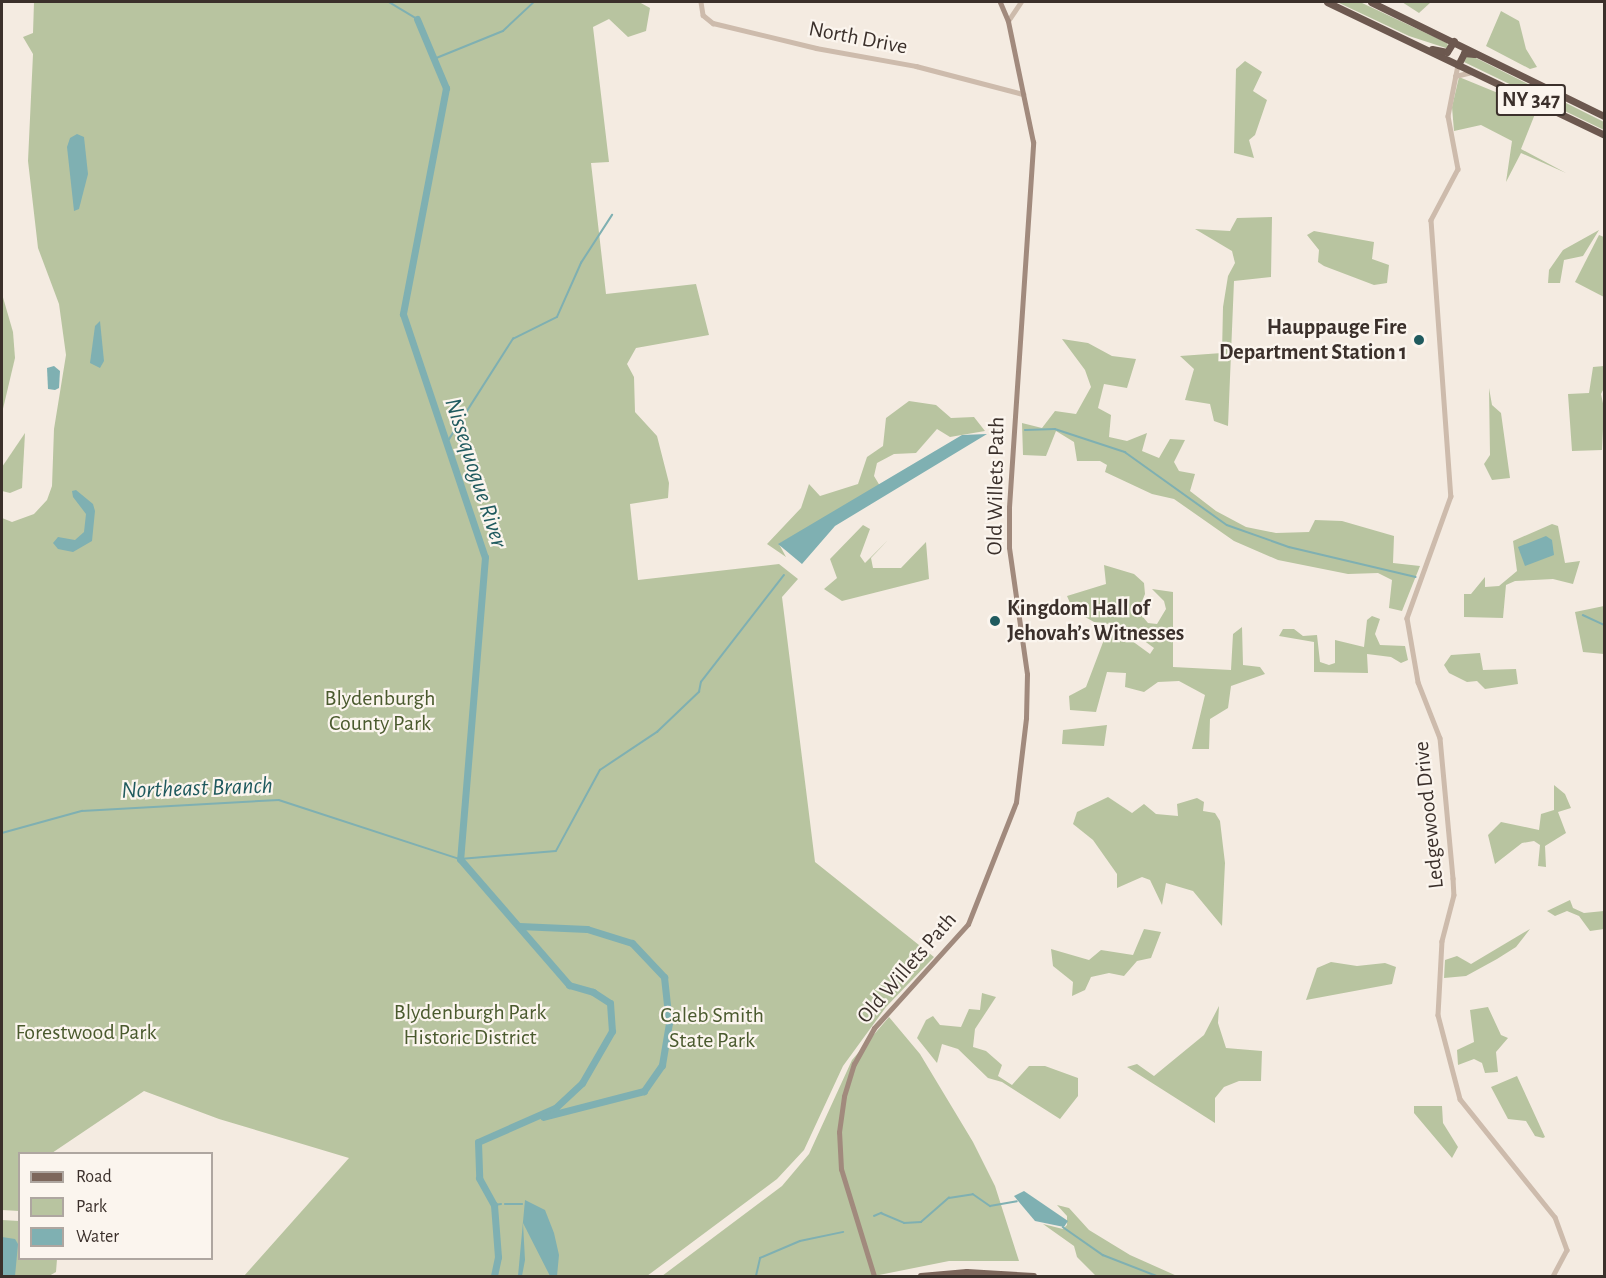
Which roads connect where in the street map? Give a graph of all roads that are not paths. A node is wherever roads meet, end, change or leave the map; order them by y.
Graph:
1 (701, 2) edge
2 (1000, 2) edge
3 (1021, 2) edge
4 (1327, 2) edge
5 (1371, 2) edge
6 (1008, 21) junction
7 (1454, 41) junction
8 (1421, 47) junction
9 (1496, 61) junction
10 (1458, 65) junction
11 (1473, 72) junction
12 (1455, 76) junction
13 (1023, 94) junction
14 (1605, 116) edge
15 (1605, 135) edge
16 (874, 1276) edge
17 (921, 1276) edge
18 (1034, 1276) edge
19 (1553, 1276) edge

1 - 13 street, North Drive
2 - 6 main road, Old Willets Path
3 - 6 street
4 - 8 highway, NY 347
5 - 7 highway, NY 347
6 - 13 main road, Old Willets Path
7 - 8 highway
7 - 9 highway, NY 347
8 - 10 highway, NY 347
9 - 10 highway
9 - 14 highway, NY 347
10 - 11 highway, NY 347
10 - 12 street
11 - 12 street
11 - 15 highway, NY 347
12 - 19 street, Ledgewood Drive
13 - 16 main road, Old Willets Path
17 - 18 main road

